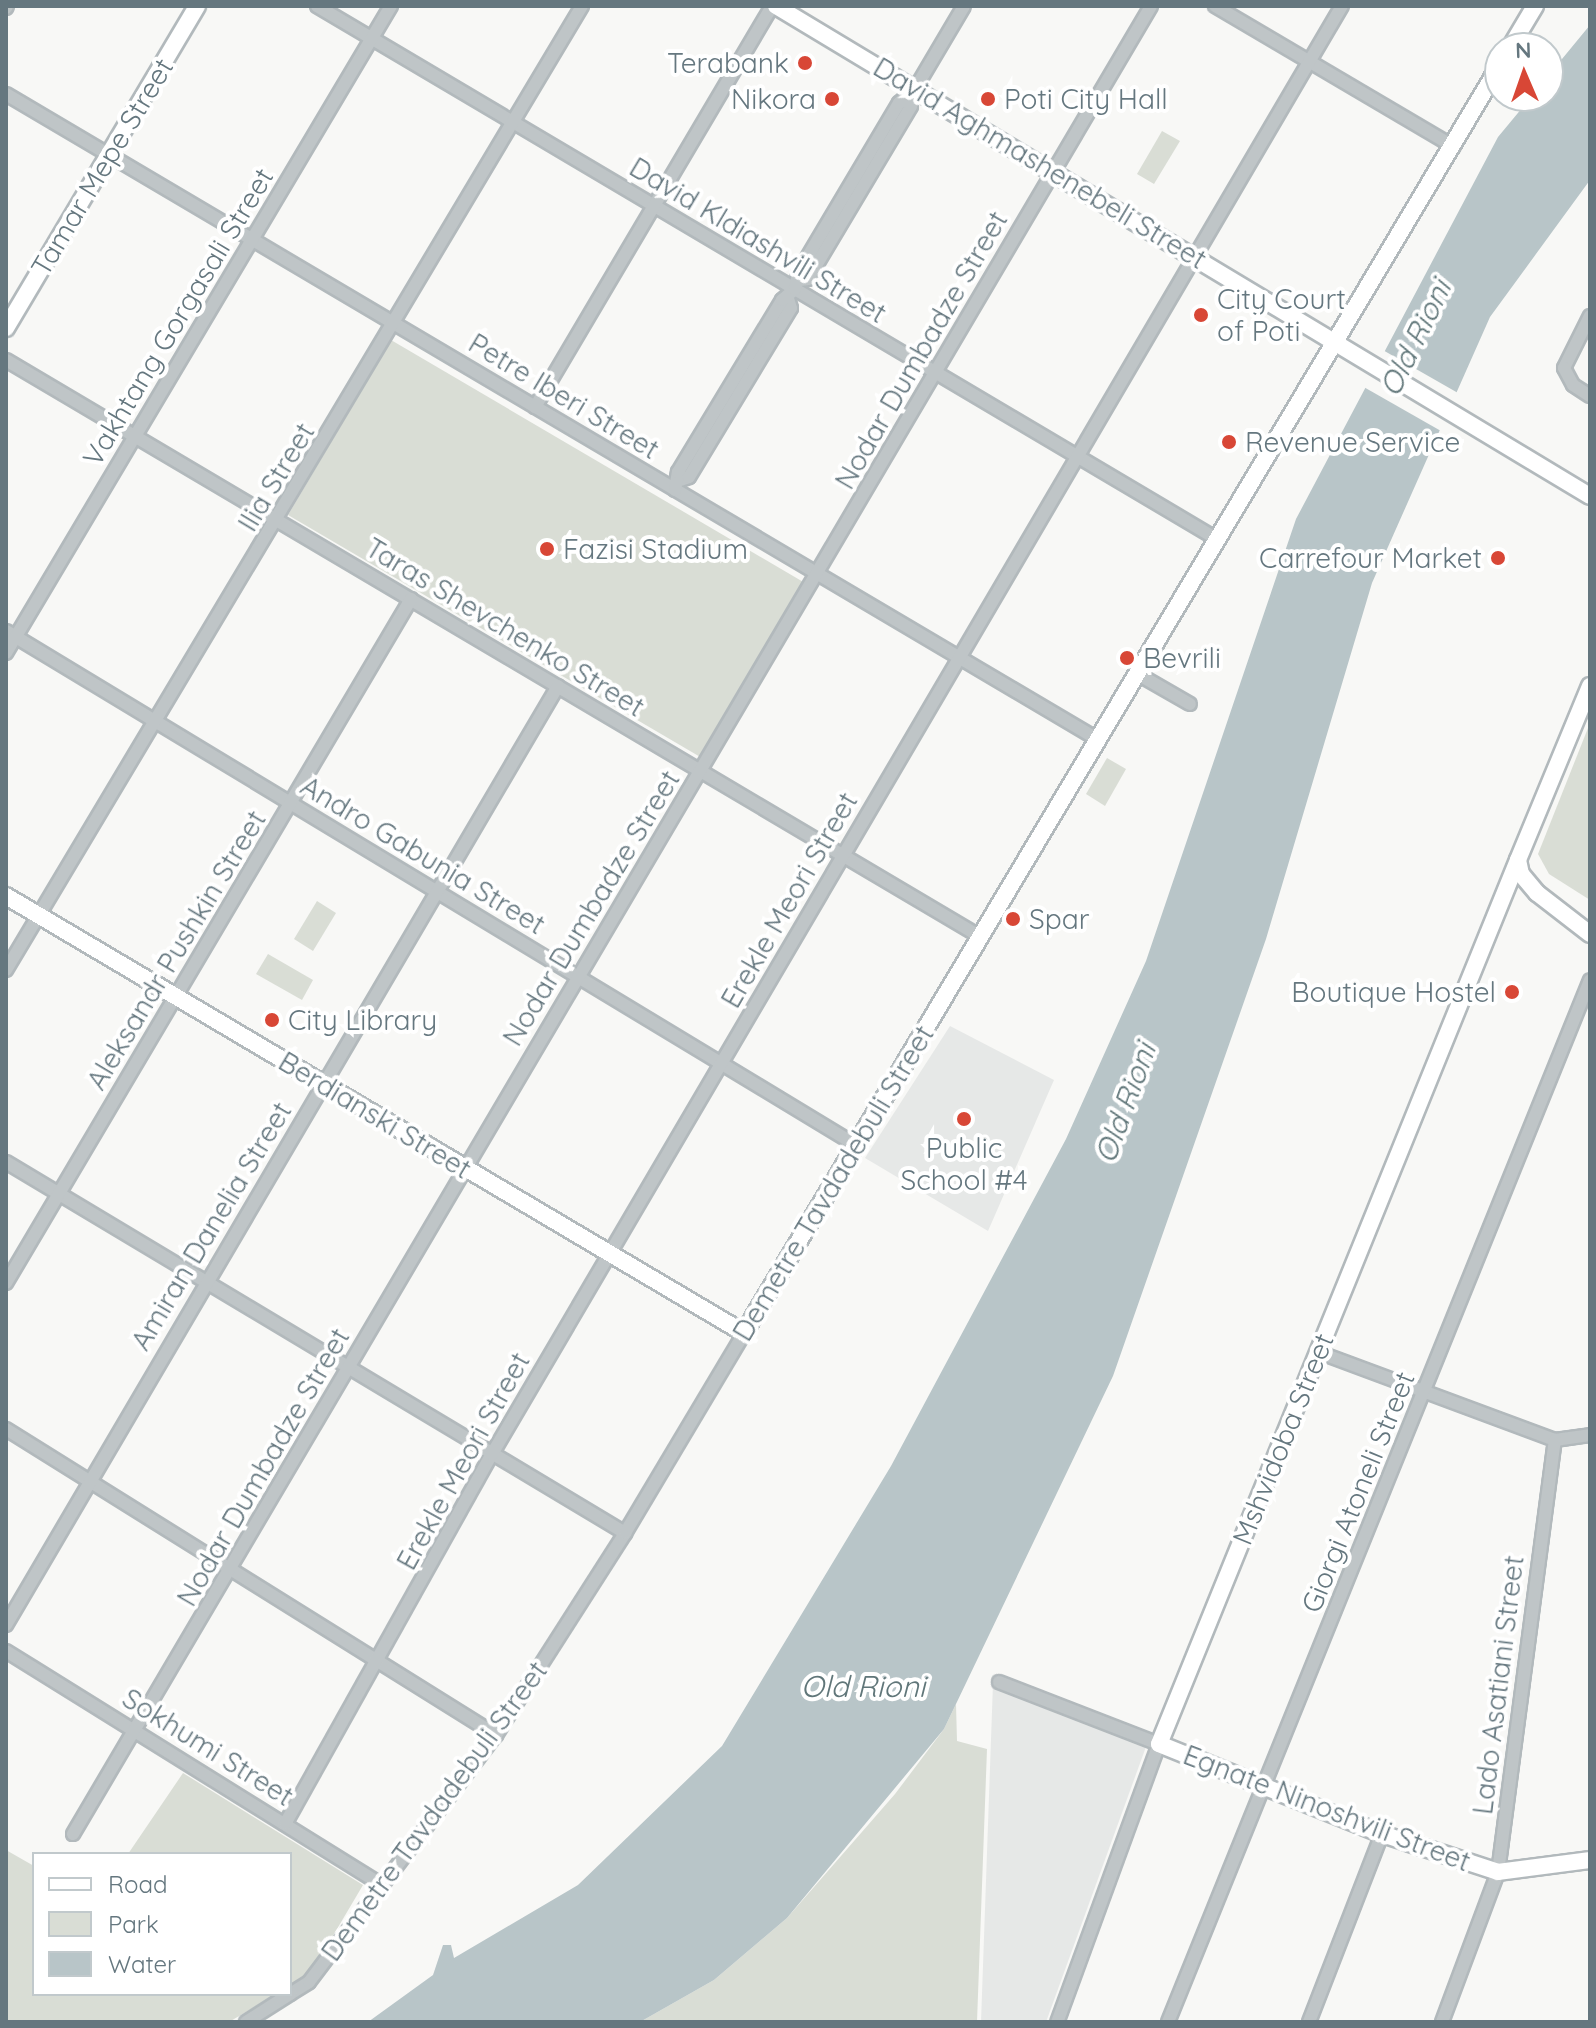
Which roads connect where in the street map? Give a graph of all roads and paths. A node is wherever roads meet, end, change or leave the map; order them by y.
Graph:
1 (197, 6) edge
2 (317, 6) edge
3 (391, 6) edge
4 (582, 6) edge
5 (774, 6) edge
6 (964, 6) edge
7 (1151, 6) edge
8 (1215, 6) edge
9 (1342, 6) edge
10 (1535, 6) edge
11 (1520, 32) edge
12 (371, 39) junction
13 (1310, 61) junction
14 (6, 94) edge
15 (912, 94) junction
16 (1484, 94) edge
17 (513, 123) junction
18 (1454, 147) junction
19 (109, 155) junction
20 (1054, 171) junction
21 (654, 206) junction
22 (252, 239) junction
23 (1196, 256) junction
24 (795, 289) junction
25 (1590, 316) edge
26 (395, 323) junction
27 (6, 328) edge
28 (1333, 343) junction
29 (6, 360) edge
30 (936, 373) junction
31 (1590, 396) edge
32 (535, 407) junction
33 (135, 436) junction
34 (1078, 457) junction
35 (678, 485) junction
36 (1590, 496) edge
37 (278, 521) junction
38 (1215, 538) junction
39 (817, 574) junction
40 (411, 599) junction
41 (11, 634) edge
42 (6, 653) edge
43 (959, 658) junction
44 (1136, 673) junction
45 (558, 686) junction
46 (1590, 686) edge
47 (1190, 704) dead end
48 (156, 722) junction
49 (1097, 739) junction
50 (700, 770) junction
51 (290, 803) junction
52 (843, 855) junction
53 (1518, 860) junction
54 (1507, 883) junction
55 (436, 891) junction
56 (1537, 893) junction
57 (6, 896) edge
58 (39, 916) junction
59 (1590, 934) edge
60 (979, 936) junction
61 (6, 970) edge
62 (578, 976) junction
63 (1590, 980) edge
64 (175, 997) junction
65 (722, 1064) junction
66 (323, 1084) junction
67 (856, 1145) junction
68 (6, 1162) edge
69 (466, 1168) junction
70 (59, 1194) junction
71 (609, 1254) junction
72 (206, 1282) junction
73 (6, 1283) edge
74 (744, 1333) junction
75 (1318, 1352) junction
76 (349, 1368) junction
77 (1425, 1392) junction
78 (6, 1429) edge
79 (1590, 1435) edge
80 (1555, 1440) junction
81 (492, 1454) junction
82 (89, 1481) junction
83 (625, 1533) junction
84 (232, 1570) junction
85 (6, 1625) edge
86 (6, 1651) edge
87 (378, 1661) junction
88 (999, 1682) dead end
89 (136, 1728) junction
90 (496, 1735) junction
91 (1159, 1744) junction
92 (1263, 1785) junction
93 (285, 1824) junction
94 (73, 1834) dead end
95 (1382, 1834) junction
96 (1590, 1860) edge
97 (1498, 1872) junction
98 (383, 1886) junction
99 (292, 1993) edge
100 (287, 1996) edge
101 (246, 2022) edge
102 (1057, 2022) edge
103 (1168, 2022) edge
104 (1309, 2022) edge
105 (1442, 2022) edge

1 - 19 street, Tamar Mepe Street
2 - 12 street, David Kldiashvili Street
3 - 12 street, Vakhtang Gorgasali Street
4 - 17 street, Ilia Street
5 - 15 street, David Aghmashenebeli Street
5 - 21 street
6 - 15 street
7 - 20 street, Nodar Dumbadze Street
8 - 13 street
9 - 13 street, Erekle Meori Street
10 - 11 street
12 - 17 street, David Kldiashvili Street
12 - 22 street, Vakhtang Gorgasali Street
13 - 18 street
13 - 23 street, Erekle Meori Street
14 - 19 street, Petre Iberi Street
15 - 20 street, David Aghmashenebeli Street
15 - 24 street
16 - 18 street, Demetre Tavdadebuli Street
17 - 21 street, David Kldiashvili Street
17 - 26 street, Ilia Street
18 - 28 street, Demetre Tavdadebuli Street
19 - 22 street, Petre Iberi Street
19 - 27 street, Tamar Mepe Street
20 - 23 street, David Aghmashenebeli Street
20 - 30 street, Nodar Dumbadze Street
21 - 24 street, David Kldiashvili Street
21 - 32 street
22 - 26 street, Petre Iberi Street
22 - 33 street, Vakhtang Gorgasali Street
23 - 28 street, David Aghmashenebeli Street
23 - 34 street, Erekle Meori Street
24 - 30 street, David Kldiashvili Street
24 - 35 street
25 - 31 street
26 - 32 street, Petre Iberi Street
26 - 37 street, Ilia Street
28 - 36 street, David Aghmashenebeli Street
28 - 38 street, Demetre Tavdadebuli Street
29 - 33 street, Taras Shevchenko Street
30 - 34 street, David Kldiashvili Street
30 - 39 street, Nodar Dumbadze Street
32 - 35 street, Petre Iberi Street
33 - 37 street, Taras Shevchenko Street
33 - 41 street, Vakhtang Gorgasali Street
34 - 38 street, David Kldiashvili Street
34 - 43 street, Erekle Meori Street
35 - 39 street, Petre Iberi Street
37 - 40 street, Taras Shevchenko Street
37 - 48 street, Ilia Street
38 - 44 street, Demetre Tavdadebuli Street
39 - 43 street, Petre Iberi Street
39 - 50 street, Nodar Dumbadze Street
40 - 45 street, Taras Shevchenko Street
40 - 51 street, Aleksandr Pushkin Street
41 - 42 street, Vakhtang Gorgasali Street
41 - 48 street, Andro Gabunia Street
43 - 49 street, Petre Iberi Street
43 - 52 street, Erekle Meori Street
44 - 47 street
44 - 49 street, Demetre Tavdadebuli Street
45 - 50 street, Taras Shevchenko Street
45 - 55 street, Amiran Danelia Street
46 - 53 street, Mshvidoba Street
48 - 51 street, Andro Gabunia Street
48 - 58 street, Ilia Street
49 - 60 street, Demetre Tavdadebuli Street
50 - 52 street, Taras Shevchenko Street
50 - 62 street, Nodar Dumbadze Street
51 - 55 street, Andro Gabunia Street
51 - 64 street, Aleksandr Pushkin Street
52 - 60 street, Taras Shevchenko Street
52 - 65 street, Erekle Meori Street
53 - 54 street, Mshvidoba Street
53 - 56 street
54 - 56 street
54 - 75 street, Mshvidoba Street
55 - 62 street, Andro Gabunia Street
55 - 66 street, Amiran Danelia Street
56 - 59 street
57 - 58 street, Berdianski Street
58 - 61 street, Ilia Street
58 - 64 street, Berdianski Street
60 - 67 street, Demetre Tavdadebuli Street
62 - 65 street, Andro Gabunia Street
62 - 69 street, Nodar Dumbadze Street
63 - 77 street, Giorgi Atoneli Street
64 - 66 street, Berdianski Street
64 - 70 street, Aleksandr Pushkin Street
65 - 67 street, Andro Gabunia Street
65 - 71 street, Erekle Meori Street
66 - 69 street, Berdianski Street
66 - 72 street, Amiran Danelia Street
67 - 74 street, Demetre Tavdadebuli Street
68 - 70 street
69 - 71 street, Berdianski Street
69 - 76 street, Nodar Dumbadze Street
70 - 72 street
70 - 73 street, Aleksandr Pushkin Street
71 - 74 street, Berdianski Street
71 - 81 street, Erekle Meori Street
72 - 76 street
72 - 82 street, Amiran Danelia Street
74 - 83 street, Demetre Tavdadebuli Street
75 - 77 street
75 - 91 street, Mshvidoba Street
76 - 81 street
76 - 84 street, Nodar Dumbadze Street
77 - 80 street
77 - 92 street, Giorgi Atoneli Street
78 - 82 street
79 - 80 street
80 - 97 street, Lado Asatiani Street
81 - 83 street
81 - 87 street, Erekle Meori Street
82 - 84 street
82 - 85 street, Amiran Danelia Street
83 - 90 street, Demetre Tavdadebuli Street
84 - 87 street
84 - 89 street, Nodar Dumbadze Street
86 - 89 street, Sokhumi Street
87 - 90 street
87 - 93 street, Erekle Meori Street
88 - 91 street
89 - 93 street, Sokhumi Street
89 - 94 street, Nodar Dumbadze Street
90 - 98 street, Demetre Tavdadebuli Street
91 - 92 street, Egnate Ninoshvili Street
91 - 102 street, Mshvidoba Street
92 - 95 street, Egnate Ninoshvili Street
92 - 103 street, Giorgi Atoneli Street
93 - 98 street, Sokhumi Street
95 - 97 street, Egnate Ninoshvili Street
95 - 104 street
96 - 97 street, Egnate Ninoshvili Street
97 - 105 street, Lado Asatiani Street
98 - 99 street, Demetre Tavdadebuli Street
100 - 101 street, Demetre Tavdadebuli Street

